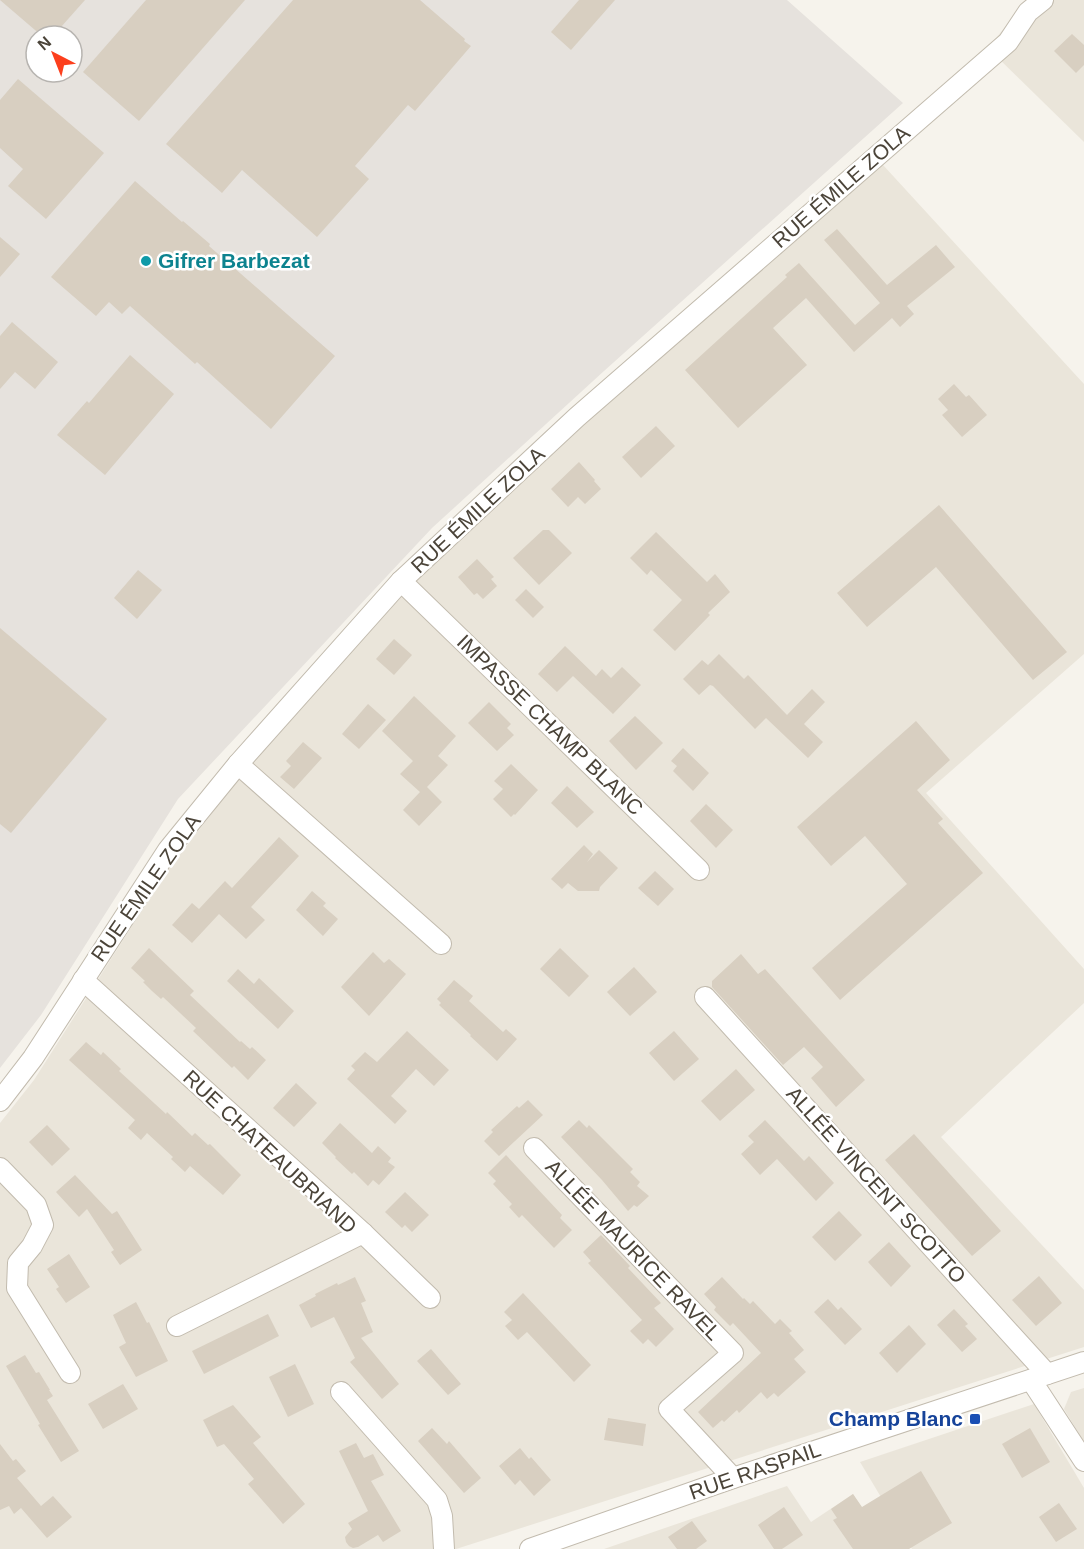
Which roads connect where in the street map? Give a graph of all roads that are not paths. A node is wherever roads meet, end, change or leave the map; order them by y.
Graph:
1 (1043, 0) edge
2 (401, 581) junction
3 (238, 765) junction
4 (699, 870) dead end
5 (441, 944) dead end
6 (83, 980) junction
7 (705, 997) dead end
8 (0, 1101) edge
9 (534, 1148) dead end
10 (0, 1168) edge
11 (363, 1233) junction
12 (430, 1298) dead end
13 (177, 1326) dead end
14 (1084, 1362) edge
15 (70, 1373) dead end
16 (1039, 1377) junction
17 (342, 1392) dead end
18 (1084, 1461) edge
19 (733, 1478) junction
20 (444, 1549) edge
21 (530, 1549) edge

1 - 2 street, RUE ÉMILE ZOLA
2 - 3 street, RUE ÉMILE ZOLA
2 - 4 street, IMPASSE CHAMP BLANC
3 - 5 street
3 - 6 street, RUE ÉMILE ZOLA
6 - 8 street, RUE ÉMILE ZOLA
6 - 11 street, RUE CHATEAUBRIAND
7 - 16 street, ALLÉE VINCENT SCOTTO
9 - 19 street, ALLÉE MAURICE RAVEL
10 - 15 street
11 - 12 street
11 - 13 street, RUE CHATEAUBRIAND
14 - 16 street, RUE RASPAIL
16 - 18 street, ALLÉE VINCENT SCOTTO
16 - 19 street, RUE RASPAIL
17 - 20 street
19 - 21 street, RUE RASPAIL

